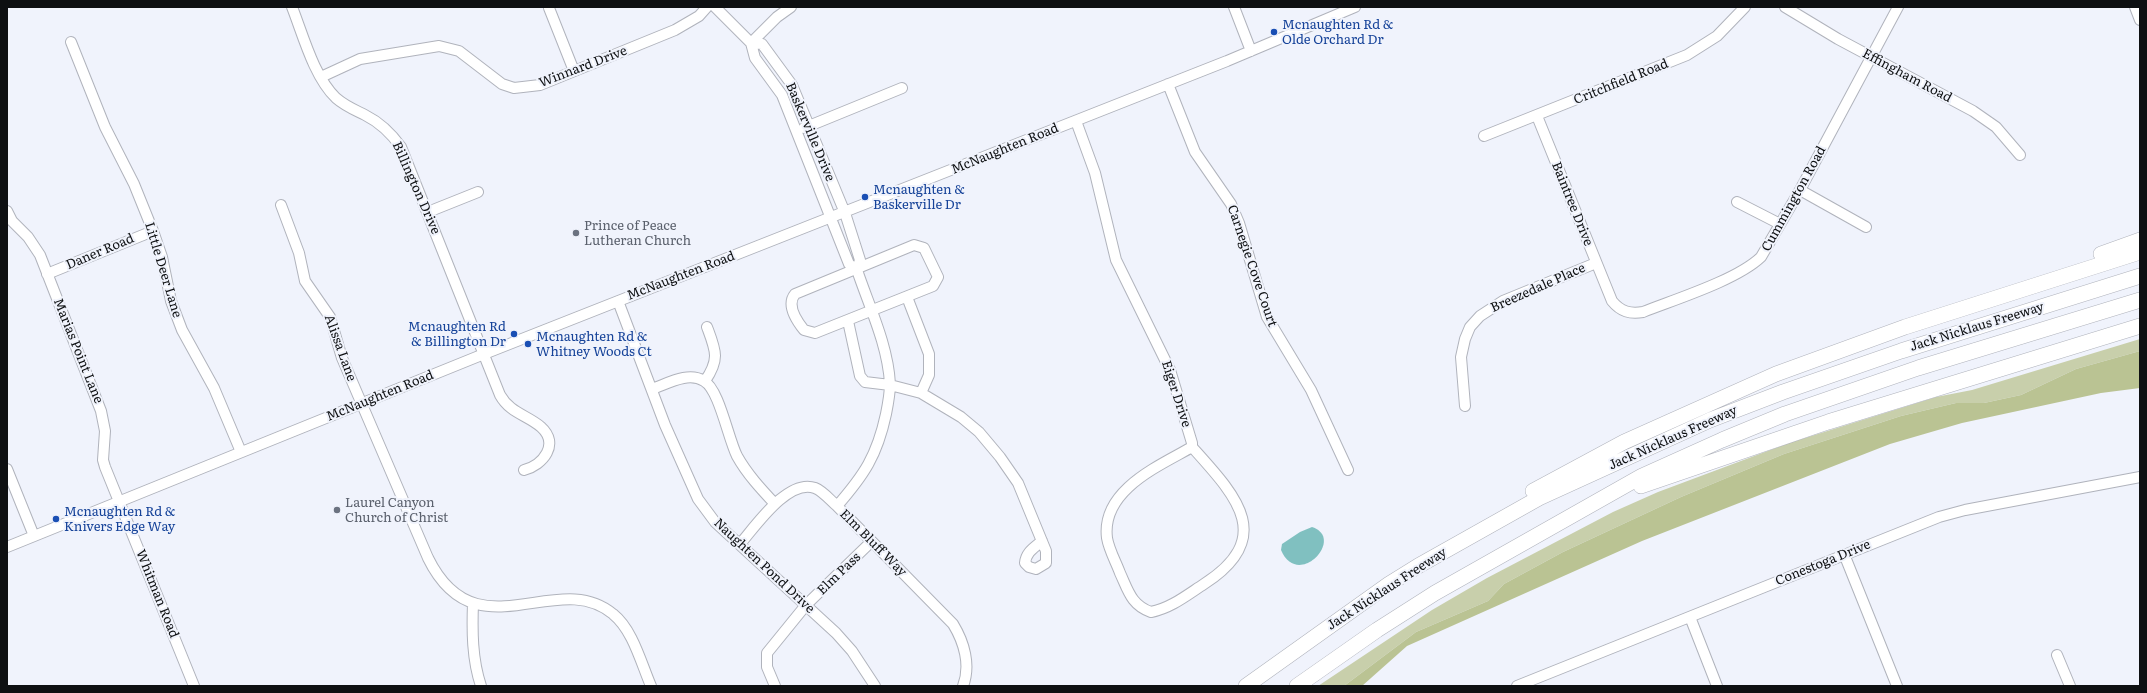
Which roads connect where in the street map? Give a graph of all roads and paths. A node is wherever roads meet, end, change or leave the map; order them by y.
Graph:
1 (292, 7) edge
2 (707, 7) edge
3 (714, 7) edge
4 (791, 7) edge
5 (1234, 7) edge
6 (1355, 7) edge
7 (1745, 7) edge
8 (1785, 7) edge
9 (1898, 7) edge
10 (2134, 7) edge
11 (549, 8) dead end
12 (2140, 20) edge
13 (71, 42) dead end
14 (751, 43) junction
15 (1251, 51) junction
16 (1871, 56) junction
17 (574, 71) junction
18 (321, 77) junction
19 (1168, 84) junction
20 (902, 88) dead end
21 (1537, 116) junction
22 (1076, 121) junction
23 (809, 126) junction
24 (796, 131) junction
25 (1484, 136) dead end
26 (2020, 155) dead end
27 (1800, 190) junction
28 (478, 192) dead end
29 (1737, 202) dead end
30 (281, 205) dead end
31 (428, 212) junction
32 (845, 213) junction
33 (8, 215) edge
34 (832, 218) junction
35 (1780, 224) junction
36 (1866, 227) dead end
37 (153, 230) junction
38 (2140, 240) edge
39 (2140, 252) edge
40 (1596, 263) junction
41 (857, 270) junction
42 (47, 274) junction
43 (2140, 276) edge
44 (2054, 278) junction
45 (907, 296) junction
46 (2140, 300) edge
47 (618, 301) junction
48 (871, 310) junction
49 (1623, 311) joint
50 (848, 321) junction
51 (2140, 326) edge
52 (707, 328) dead end
53 (2140, 330) edge
54 (2095, 340) junction
55 (484, 354) junction
56 (705, 381) junction
57 (890, 385) junction
58 (652, 390) junction
59 (921, 393) junction
60 (362, 403) junction
61 (1465, 406) dead end
62 (1192, 447) junction
63 (241, 452) junction
64 (7, 469) edge
65 (524, 470) dead end
66 (1348, 470) dead end
67 (2140, 477) edge
68 (120, 502) junction
69 (775, 504) junction
70 (836, 506) junction
71 (1501, 519) junction
72 (1551, 528) junction
73 (34, 536) junction
74 (1042, 541) dead end
75 (872, 542) junction
76 (740, 544) junction
77 (7, 547) edge
78 (1844, 554) junction
79 (473, 603) junction
80 (806, 605) junction
81 (1690, 617) junction
82 (2057, 655) dead end
83 (1534, 683) edge
84 (194, 686) edge
85 (481, 686) edge
86 (651, 686) edge
87 (775, 686) edge
88 (875, 686) edge
89 (963, 686) edge
90 (1246, 686) edge
91 (1297, 686) edge
92 (1517, 686) edge
93 (1717, 686) edge
94 (1897, 686) edge
95 (2070, 686) edge

1 - 18 street, Billington Drive
2 - 17 street, Winnard Drive
3 - 14 street, Baskerville Drive
4 - 14 street
5 - 15 street
6 - 15 street, McNaughten Road
7 - 21 street, Critchfield Road
8 - 16 street, Effingham Road
9 - 16 street, Cummington Road
10 - 12 street
11 - 17 street
13 - 37 street, Little Deer Lane
14 - 23 street, Baskerville Drive
14 - 24 street, Baskerville Drive
15 - 19 street, McNaughten Road
16 - 26 street, Effingham Road
16 - 27 street, Cummington Road
17 - 18 street, Winnard Drive
18 - 31 street, Billington Drive
19 - 22 street, McNaughten Road
19 - 66 street, Carnegie Cove Court
20 - 23 street
21 - 25 street, Critchfield Road
21 - 40 street, Baintree Drive
22 - 32 street, McNaughten Road
22 - 62 street, Eiger Drive
23 - 24 street
23 - 32 street, Baskerville Drive
24 - 34 street, Baskerville Drive
27 - 35 street, Cummington Road
27 - 36 street
28 - 31 street
29 - 35 street
30 - 60 street, Alissa Lane
31 - 55 street, Billington Drive
32 - 34 street, McNaughten Road
32 - 41 street, Baskerville Drive
33 - 42 street, Marias Point Lane
34 - 41 street, Baskerville Drive
34 - 47 street, McNaughten Road
35 - 49 street, Cummington Road
37 - 42 street, Daner Road
37 - 63 street, Little Deer Lane
38 - 44 highway
39 - 44 highway
40 - 49 street, Baintree Drive
40 - 61 street, Breezedale Place
41 - 45 street
41 - 48 street
41 - 50 street
42 - 68 street, Marias Point Lane
43 - 71 highway, Jack Nicklaus Freeway
44 - 71 highway
45 - 48 street
45 - 59 street
46 - 72 highway, Jack Nicklaus Freeway
47 - 55 street, McNaughten Road
47 - 58 street, Naughten Pond Drive
48 - 50 street
48 - 57 street
50 - 57 street
51 - 54 highway
52 - 56 street
53 - 54 highway
54 - 72 highway
55 - 60 street, McNaughten Road
55 - 65 street, Billington Drive
56 - 58 street
56 - 69 street
57 - 59 street
57 - 70 street
58 - 76 street, Naughten Pond Drive
59 - 74 street
60 - 63 street, McNaughten Road
60 - 79 street, Alissa Lane
62 - 62 street, Eiger Drive
63 - 68 street, McNaughten Road
64 - 73 street
67 - 78 street, Conestoga Drive
68 - 73 street, McNaughten Road
68 - 84 street, Whitman Road
69 - 70 street, Elm Bluff Way
69 - 76 street, Elm Bluff Way
70 - 75 street, Elm Bluff Way
71 - 90 highway, Jack Nicklaus Freeway
72 - 91 highway, Jack Nicklaus Freeway
73 - 77 street, McNaughten Road
75 - 80 street, Elm Pass
75 - 89 street, Elm Bluff Way
76 - 80 street, Naughten Pond Drive
78 - 81 street, Conestoga Drive
78 - 94 street
79 - 85 street
79 - 86 street
80 - 87 street, Elm Pass
80 - 88 street, Naughten Pond Drive
81 - 83 street, Conestoga Drive
81 - 93 street
82 - 95 street
83 - 92 street, Conestoga Drive

